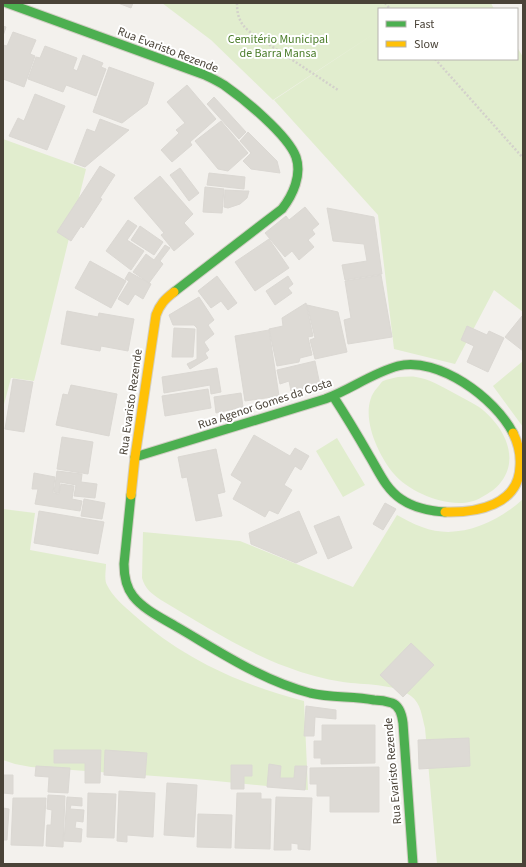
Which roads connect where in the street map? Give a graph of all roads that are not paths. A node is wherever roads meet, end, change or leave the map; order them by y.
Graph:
1 (7, 3) edge
2 (333, 396) junction
3 (135, 457) junction
4 (413, 864) edge

1 - 3 street, Rua Evaristo Rezende
2 - 2 street, Rua Agenor Gomes da Costa
2 - 3 street, Rua Agenor Gomes da Costa
3 - 4 street, Rua Evaristo Rezende

